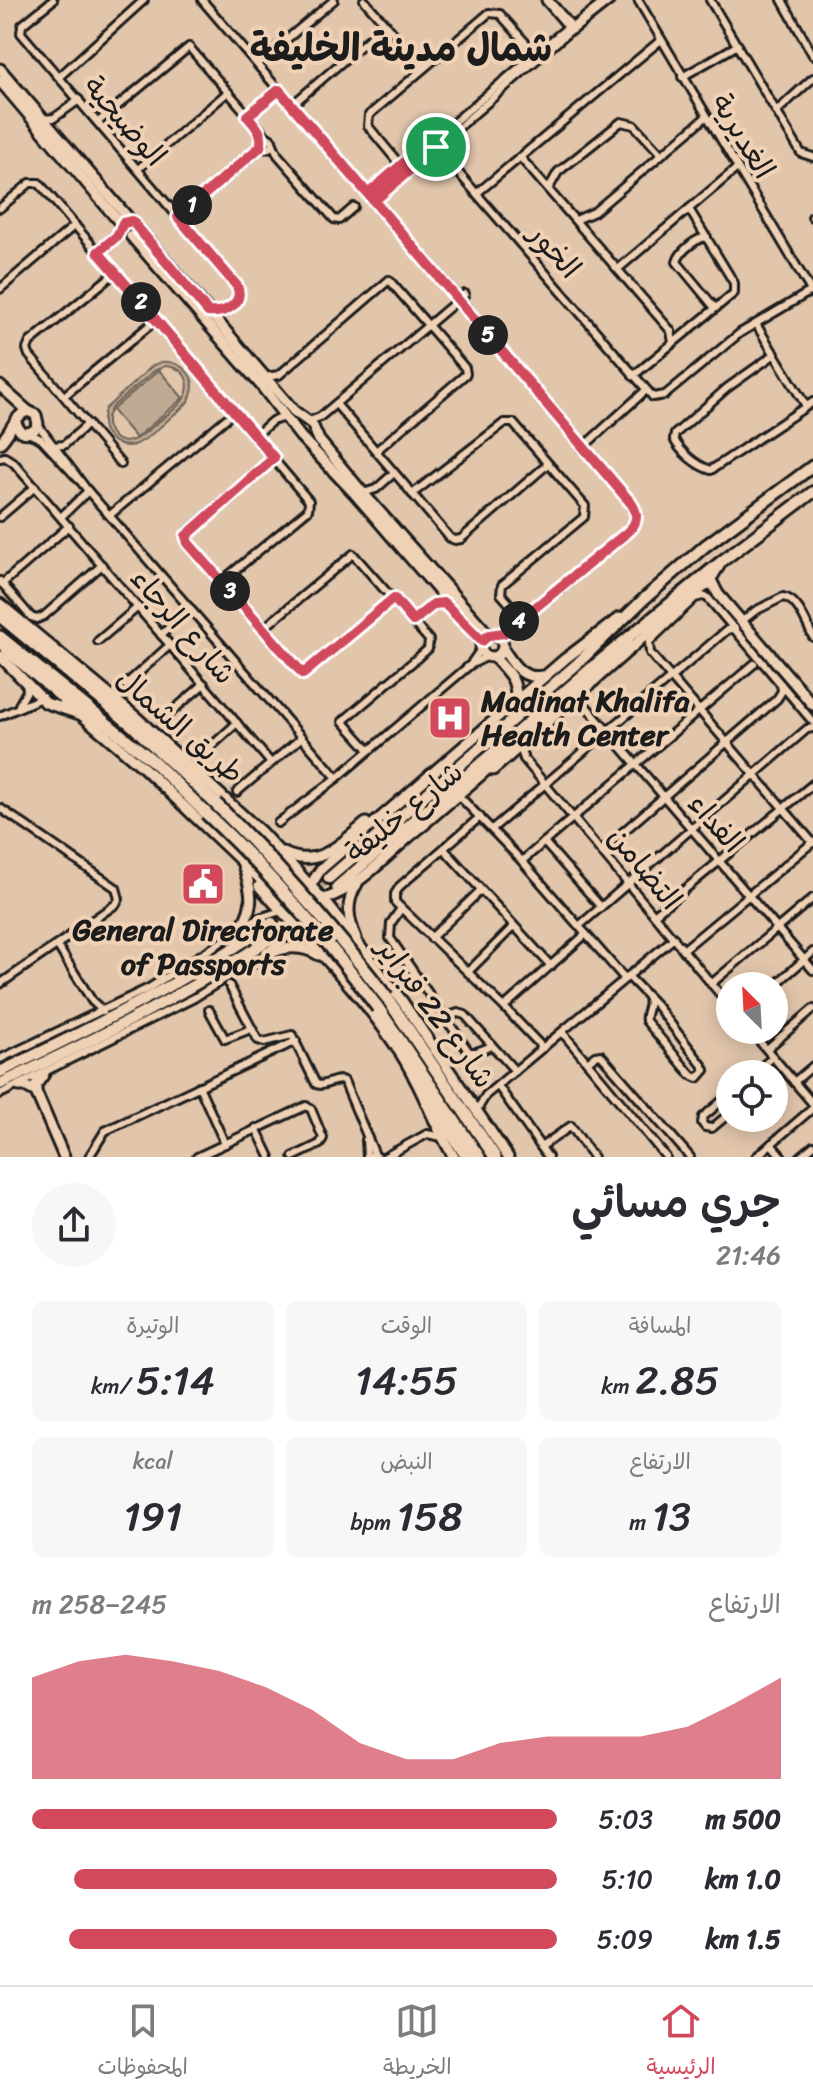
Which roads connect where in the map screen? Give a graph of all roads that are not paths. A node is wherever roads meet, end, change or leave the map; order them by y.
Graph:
1 (53, 0) edge
2 (144, 0) edge
3 (334, 0) edge
4 (364, 0) edge
5 (547, 0) edge
6 (554, 0) edge
7 (599, 0) edge
8 (609, 0) edge
9 (638, 0) edge
10 (710, 0) edge
11 (782, 0) edge
12 (206, 2) edge
13 (386, 24) junction
14 (572, 26) junction
15 (661, 40) junction
16 (738, 45) junction
17 (813, 55) edge
18 (536, 56) junction
19 (257, 64) junction
20 (424, 68) junction
21 (0, 69) edge
22 (59, 77) junction
23 (682, 77) junction
24 (813, 78) edge
25 (0, 81) edge
26 (279, 90) junction
27 (228, 92) junction
28 (79, 100) junction
29 (292, 105) junction
30 (777, 111) junction
31 (60, 115) junction
32 (247, 116) junction
33 (706, 117) junction
34 (42, 119) junction
35 (98, 122) junction
36 (53, 131) junction
37 (430, 140) junction
38 (266, 144) junction
39 (436, 147) junction
40 (661, 154) junction
41 (520, 157) junction
42 (813, 157) edge
43 (138, 169) junction
44 (404, 169) junction
45 (736, 169) junction
46 (549, 188) junction
47 (368, 194) junction
48 (476, 194) junction
49 (374, 201) junction
50 (354, 207) dead end
51 (0, 208) edge
52 (689, 209) junction
53 (178, 217) junction
54 (576, 220) junction
55 (75, 225) junction
56 (126, 230) junction
57 (707, 237) junction
58 (98, 252) junction
59 (618, 269) junction
60 (115, 273) junction
61 (0, 289) edge
62 (812, 292) edge
63 (465, 294) dead end
64 (458, 300) junction
65 (715, 308) junction
66 (225, 311) junction
67 (208, 312) junction
68 (156, 320) junction
69 (756, 324) junction
70 (428, 326) junction
71 (221, 328) junction
72 (671, 331) junction
73 (683, 335) junction
74 (673, 343) junction
75 (775, 354) junction
76 (279, 375) junction
77 (633, 376) junction
78 (265, 377) junction
79 (0, 386) edge
80 (275, 389) junction
81 (645, 391) junction
82 (8, 395) junction
83 (64, 396) junction
84 (336, 404) junction
85 (810, 404) edge
86 (278, 406) junction
87 (28, 411) junction
88 (234, 412) junction
89 (288, 417) junction
90 (16, 420) junction
91 (272, 421) junction
92 (38, 424) junction
93 (88, 424) junction
94 (310, 426) junction
95 (26, 433) junction
96 (300, 434) junction
97 (255, 436) junction
98 (64, 445) junction
99 (53, 446) junction
100 (2, 447) edge
101 (582, 448) junction
102 (376, 451) junction
103 (63, 457) junction
104 (274, 458) junction
105 (121, 464) dead end
106 (548, 464) junction
107 (813, 466) edge
108 (394, 473) junction
109 (79, 480) junction
110 (35, 487) junction
111 (376, 489) junction
112 (88, 491) junction
113 (813, 492) edge
114 (363, 493) junction
115 (412, 494) junction
116 (374, 506) junction
117 (110, 515) junction
118 (0, 517) edge
119 (61, 517) junction
120 (69, 526) junction
121 (722, 561) junction
122 (102, 565) junction
123 (711, 580) junction
124 (222, 581) junction
125 (1, 582) edge
126 (435, 589) junction
127 (701, 589) junction
128 (718, 594) junction
129 (394, 598) junction
130 (644, 599) junction
131 (0, 604) edge
132 (434, 604) junction
133 (449, 605) junction
134 (138, 607) junction
135 (190, 608) junction
136 (3, 619) edge
137 (523, 619) junction
138 (413, 621) junction
139 (646, 623) junction
140 (738, 625) junction
141 (264, 628) junction
142 (161, 635) junction
143 (813, 637) edge
144 (1, 641) edge
145 (98, 641) dead end
146 (170, 645) junction
147 (492, 646) junction
148 (756, 652) junction
149 (0, 656) edge
150 (765, 663) junction
151 (754, 664) junction
152 (18, 672) junction
153 (546, 675) junction
154 (671, 677) junction
155 (91, 679) junction
156 (26, 680) junction
157 (204, 684) junction
158 (781, 684) junction
159 (125, 685) dead end
160 (582, 694) junction
161 (42, 698) junction
162 (811, 701) edge
163 (516, 702) junction
164 (573, 702) junction
165 (19, 705) junction
166 (585, 705) junction
167 (698, 709) junction
168 (82, 715) junction
169 (0, 716) edge
170 (162, 720) dead end
171 (237, 723) junction
172 (811, 724) edge
173 (609, 731) junction
174 (301, 738) junction
175 (727, 743) junction
176 (520, 747) junction
177 (369, 750) junction
178 (204, 753) dead end
179 (511, 755) junction
180 (524, 759) junction
181 (271, 763) junction
182 (636, 763) junction
183 (755, 775) junction
184 (337, 778) junction
185 (546, 784) junction
186 (813, 784) edge
187 (237, 792) dead end
188 (665, 797) junction
189 (461, 798) junction
190 (216, 804) joint
191 (0, 808) edge
192 (783, 808) junction
193 (206, 813) joint
194 (387, 813) junction
195 (480, 817) junction
196 (574, 817) junction
197 (278, 823) dead end
198 (421, 826) junction
199 (492, 829) junction
200 (692, 829) junction
201 (544, 842) junction
202 (813, 843) edge
203 (276, 848) junction
204 (444, 849) junction
205 (602, 850) junction
206 (241, 859) junction
207 (522, 861) junction
208 (720, 861) junction
209 (245, 872) junction
210 (299, 874) junction
211 (364, 875) junction
212 (630, 883) junction
213 (310, 886) junction
214 (481, 890) junction
215 (275, 895) junction
216 (750, 896) junction
217 (813, 898) edge
218 (323, 900) junction
219 (302, 905) junction
220 (601, 907) junction
221 (400, 910) junction
222 (281, 911) junction
223 (333, 913) junction
224 (655, 914) junction
225 (294, 926) junction
226 (514, 926) junction
227 (579, 926) junction
228 (778, 928) junction
229 (303, 934) junction
230 (586, 934) junction
231 (235, 936) junction
232 (431, 938) junction
233 (674, 938) junction
234 (355, 943) junction
235 (57, 945) junction
236 (683, 950) junction
237 (363, 952) junction
238 (813, 952) edge
239 (804, 960) junction
240 (332, 964) junction
241 (551, 966) junction
242 (242, 969) junction
243 (813, 970) edge
244 (468, 972) junction
245 (340, 973) junction
246 (788, 974) edge
247 (626, 977) junction
248 (0, 984) edge
249 (711, 984) junction
250 (229, 985) dead end
251 (716, 990) edge
252 (648, 998) junction
253 (92, 1001) junction
254 (382, 1003) junction
255 (504, 1007) junction
256 (659, 1009) junction
257 (813, 1009) edge
258 (209, 1010) dead end
259 (649, 1010) junction
260 (103, 1011) junction
261 (90, 1017) junction
262 (448, 1024) junction
263 (251, 1029) junction
264 (562, 1032) junction
265 (296, 1041) junction
266 (763, 1044) edge
267 (492, 1046) junction
268 (543, 1048) junction
269 (767, 1049) junction
270 (2, 1055) edge
271 (773, 1057) junction
272 (769, 1060) edge
273 (587, 1062) junction
274 (813, 1066) edge
275 (2, 1070) edge
276 (515, 1071) junction
277 (44, 1074) junction
278 (415, 1077) junction
279 (794, 1082) junction
280 (0, 1084) edge
281 (19, 1086) junction
282 (199, 1086) junction
283 (498, 1086) junction
284 (36, 1092) junction
285 (465, 1093) junction
286 (0, 1094) edge
287 (486, 1095) junction
288 (716, 1106) edge
289 (813, 1106) edge
290 (477, 1110) junction
291 (716, 1125) edge
292 (256, 1128) junction
293 (366, 1136) junction
294 (442, 1137) junction
295 (225, 1144) junction
296 (771, 1144) junction
297 (813, 1146) edge
298 (541, 1147) junction
299 (200, 1156) edge
300 (377, 1156) edge
301 (64, 1157) edge
302 (89, 1157) edge
303 (270, 1157) edge
304 (293, 1157) edge
305 (367, 1157) edge
306 (385, 1157) edge
307 (454, 1157) edge
308 (467, 1157) edge
309 (479, 1157) edge
310 (495, 1157) edge
311 (508, 1157) edge
312 (548, 1157) edge
313 (593, 1157) edge
314 (666, 1157) edge
315 (690, 1157) edge
316 (756, 1157) edge
317 (782, 1157) edge
318 (800, 1157) edge

1 - 22 street, الوضيحية
2 - 22 street
3 - 19 street
4 - 13 street
5 - 14 street
6 - 14 street
7 - 14 street
8 - 14 street
9 - 15 street, الغديرية
10 - 16 street
11 - 17 street
12 - 19 street
13 - 20 street
13 - 29 street
14 - 18 street
15 - 23 street, الغديرية
15 - 41 street
16 - 23 street
16 - 30 street
18 - 20 street
18 - 37 street
18 - 39 street
19 - 26 street
20 - 44 street
21 - 34 street
22 - 28 street, الوضيحية
23 - 33 street, الغديرية
24 - 30 street
25 - 56 street
26 - 29 street
26 - 32 street
27 - 32 street
27 - 35 street
27 - 43 street
28 - 31 street
28 - 35 street, الوضيحية
29 - 47 street
30 - 42 street
31 - 34 street
31 - 36 street
32 - 38 street
33 - 40 street
33 - 45 street, الغديرية
34 - 36 street
35 - 43 street, الوضيحية
36 - 56 street
37 - 39 street, الخور
37 - 44 street
38 - 50 street
38 - 53 street
39 - 44 street
39 - 48 street, الخور
40 - 46 street
40 - 54 street
41 - 46 street
41 - 48 street
43 - 53 street, الوضيحية
44 - 47 street
44 - 49 street
45 - 52 street
45 - 62 street, الغديرية
46 - 54 street
47 - 49 street
48 - 77 street, الخور
49 - 64 street
51 - 55 street
52 - 57 street
52 - 59 street
53 - 66 street, الوضيحية
54 - 59 street
55 - 58 street
55 - 61 street
56 - 58 street
56 - 67 street
56 - 86 street
57 - 65 street
57 - 65 street
58 - 60 street
59 - 72 street
60 - 68 street
60 - 83 street
62 - 69 street
63 - 64 street
64 - 70 street
64 - 101 street
65 - 73 street
66 - 67 street
66 - 71 street, الوضيحية
67 - 71 street
68 - 83 street
68 - 88 street
69 - 75 street
69 - 81 street
70 - 76 street
70 - 84 street
70 - 102 street
71 - 78 street
72 - 73 street
72 - 74 street
73 - 74 street
74 - 77 street
75 - 85 street
75 - 85 street
76 - 78 street
76 - 80 street
77 - 81 street, الخور
78 - 80 street
79 - 82 street
80 - 94 street
81 - 101 street
82 - 87 street
82 - 90 street
83 - 93 street
84 - 94 street
84 - 102 street
86 - 89 street
86 - 91 street
87 - 90 street
87 - 92 street
88 - 97 street
88 - 117 street
89 - 91 street
89 - 96 street
90 - 95 street
90 - 100 street
91 - 97 street
92 - 95 street
92 - 99 street
93 - 98 street
93 - 105 street
94 - 96 street
94 - 96 street
94 - 114 street
95 - 100 street
95 - 109 street
96 - 126 street
97 - 104 street
98 - 99 street
98 - 103 street
99 - 103 street
100 - 110 street, شارع الرجاء
101 - 137 street
102 - 108 street
103 - 109 street
104 - 124 street
104 - 124 street
106 - 115 street
106 - 115 street
106 - 137 street
107 - 130 main road, شارع خليفة
108 - 111 street
108 - 115 street
109 - 112 street
110 - 118 street
110 - 119 street, شارع الرجاء
111 - 114 street
111 - 116 street
112 - 117 street
112 - 119 street
113 - 121 main road, شارع خليفة
114 - 116 street
116 - 147 street
117 - 135 street
119 - 120 street, شارع الرجاء
120 - 122 street, شارع الرجاء
120 - 125 street
121 - 123 street, شارع خليفة
121 - 139 main road, شارع خليفة
122 - 125 street
122 - 134 street, شارع الرجاء
123 - 127 street, شارع خليفة
123 - 128 street
124 - 141 street
126 - 132 street
126 - 133 street
127 - 128 street
127 - 160 street, شارع خليفة
128 - 140 street
129 - 138 street
129 - 141 street
129 - 141 street
130 - 139 main road, شارع خليفة
130 - 153 street, شارع خليفة
131 - 155 street, طريق الشمال
132 - 133 street
132 - 138 street
133 - 147 street
134 - 142 street, شارع الرجاء
134 - 145 street
135 - 142 street
135 - 174 street
136 - 155 highway
136 - 190 highway, طريق الشمال
137 - 147 street
138 - 177 street
139 - 198 main road
140 - 143 street
140 - 148 street
140 - 154 street
140 - 154 street
140 - 162 street
142 - 146 street, شارع الرجاء
144 - 152 street
144 - 168 street
144 - 193 highway, طريق الشمال
146 - 157 street, شارع الرجاء
146 - 159 street
147 - 153 street
147 - 163 street
147 - 177 street
148 - 150 street
148 - 151 street
149 - 152 street, طريق الشمال
150 - 151 street
150 - 158 street
151 - 167 street
152 - 156 street, طريق الشمال
153 - 163 street, شارع خليفة
154 - 167 street
154 - 173 street
155 - 203 street, طريق الشمال
156 - 161 street, طريق الشمال
156 - 165 street
157 - 170 street
157 - 171 street, شارع الرجاء
158 - 172 street
158 - 175 street
160 - 164 street, شارع خليفة
160 - 166 street, الفداء
161 - 165 street
161 - 168 street, طريق الشمال
163 - 194 street, شارع خليفة
164 - 166 street
164 - 176 street, شارع خليفة
165 - 169 street
166 - 173 street, الفداء
167 - 175 street
167 - 182 street
168 - 206 street, طريق الشمال
171 - 178 street
171 - 181 street, شارع الرجاء
172 - 183 street
173 - 182 street, الفداء
173 - 185 street
174 - 181 street
174 - 184 street
175 - 183 street
175 - 188 street
176 - 179 street, شارع خليفة
176 - 180 street, التضامن
177 - 184 street
179 - 180 street
179 - 189 street, شارع خليفة
180 - 185 street, التضامن
181 - 187 street
182 - 188 street, الفداء
182 - 196 street
183 - 192 street
183 - 200 street
184 - 197 street
185 - 196 street, التضامن
185 - 199 street
186 - 192 street
188 - 200 street, الفداء
188 - 205 street
189 - 195 street
189 - 198 street, شارع خليفة
190 - 254 highway, شارع 22 فبراير, bridge
191 - 235 street
192 - 202 street
192 - 208 street
193 - 254 highway, شارع 22 فبراير, bridge
194 - 203 street
194 - 213 street, شارع خليفة
195 - 199 street
195 - 204 street
196 - 201 street
196 - 205 street, التضامن
198 - 211 street, شارع خليفة
199 - 207 street
200 - 208 street, الفداء
200 - 212 street
201 - 207 street
201 - 220 street
202 - 216 street
203 - 210 street, طريق الشمال
204 - 214 street
204 - 221 street
205 - 212 street, التضامن
206 - 209 street
206 - 215 street, طريق الشمال
207 - 227 street
208 - 216 street, الفداء
208 - 224 street
209 - 222 street, شارع 22 فبراير
209 - 231 street
210 - 213 street, طريق الشمال
210 - 215 street
210 - 219 street
211 - 218 street, شارع خليفة
211 - 237 street
212 - 220 street
212 - 224 street, التضامن
213 - 218 street, طريق الشمال
213 - 219 street
214 - 226 street
214 - 232 street
215 - 219 street
216 - 228 street, الفداء
216 - 236 street
217 - 228 street
218 - 219 street
218 - 223 street, شارع 22 فبراير
219 - 222 street
219 - 223 street
219 - 225 street
219 - 229 street
220 - 227 street
221 - 232 street
221 - 262 street
222 - 225 street, شارع 22 فبراير
222 - 231 street
223 - 234 street, شارع 22 فبراير
224 - 233 street, التضامن
225 - 229 street, شارع 22 فبراير
225 - 242 street
226 - 241 street
226 - 244 street
227 - 230 street
228 - 239 street, الفداء
228 - 249 street
229 - 240 street, شارع 22 فبراير
230 - 241 street
230 - 247 street
231 - 260 street
232 - 244 street
233 - 236 street, التضامن
233 - 247 street
234 - 237 street, شارع 22 فبراير
234 - 240 street
235 - 248 street
235 - 253 street
236 - 249 street, التضامن
237 - 285 street, شارع 22 فبراير
238 - 239 street
239 - 243 street, الفداء
239 - 246 street
240 - 245 street, شارع 22 فبراير
241 - 255 street
242 - 245 street
242 - 277 street
244 - 255 street
245 - 278 street, شارع 22 فبراير
247 - 252 street
247 - 264 street
249 - 251 street, التضامن
250 - 263 street
252 - 256 street
252 - 259 street
253 - 260 street
253 - 261 street
254 - 309 highway, شارع 22 فبراير
254 - 310 highway, شارع 22 فبراير
255 - 268 street
256 - 259 street
256 - 259 street
257 - 269 street
258 - 263 street
260 - 261 street
261 - 270 street
262 - 267 street
262 - 267 street
263 - 265 street
264 - 268 street
264 - 273 street
265 - 282 street
265 - 293 street
266 - 269 street
267 - 276 street
268 - 276 street
269 - 271 street
271 - 272 street
271 - 279 street
273 - 314 street
273 - 315 street
274 - 279 street
275 - 280 main road
276 - 283 street
277 - 281 street
277 - 284 street
278 - 294 street, شارع 22 فبراير
278 - 308 highway
279 - 289 street
281 - 284 street
281 - 286 street
282 - 295 street
282 - 302 street
283 - 287 street
283 - 298 street
284 - 301 street
285 - 287 street
285 - 290 street, شارع 22 فبراير
287 - 290 street
288 - 291 street
289 - 296 street
290 - 311 street, شارع 22 فبراير
292 - 295 street
292 - 303 street
292 - 304 street
293 - 300 street
293 - 305 street
294 - 306 street
294 - 307 street, شارع 22 فبراير
295 - 299 street
296 - 316 street
296 - 317 street
297 - 318 street
298 - 312 street
298 - 313 street
300 - 305 street

